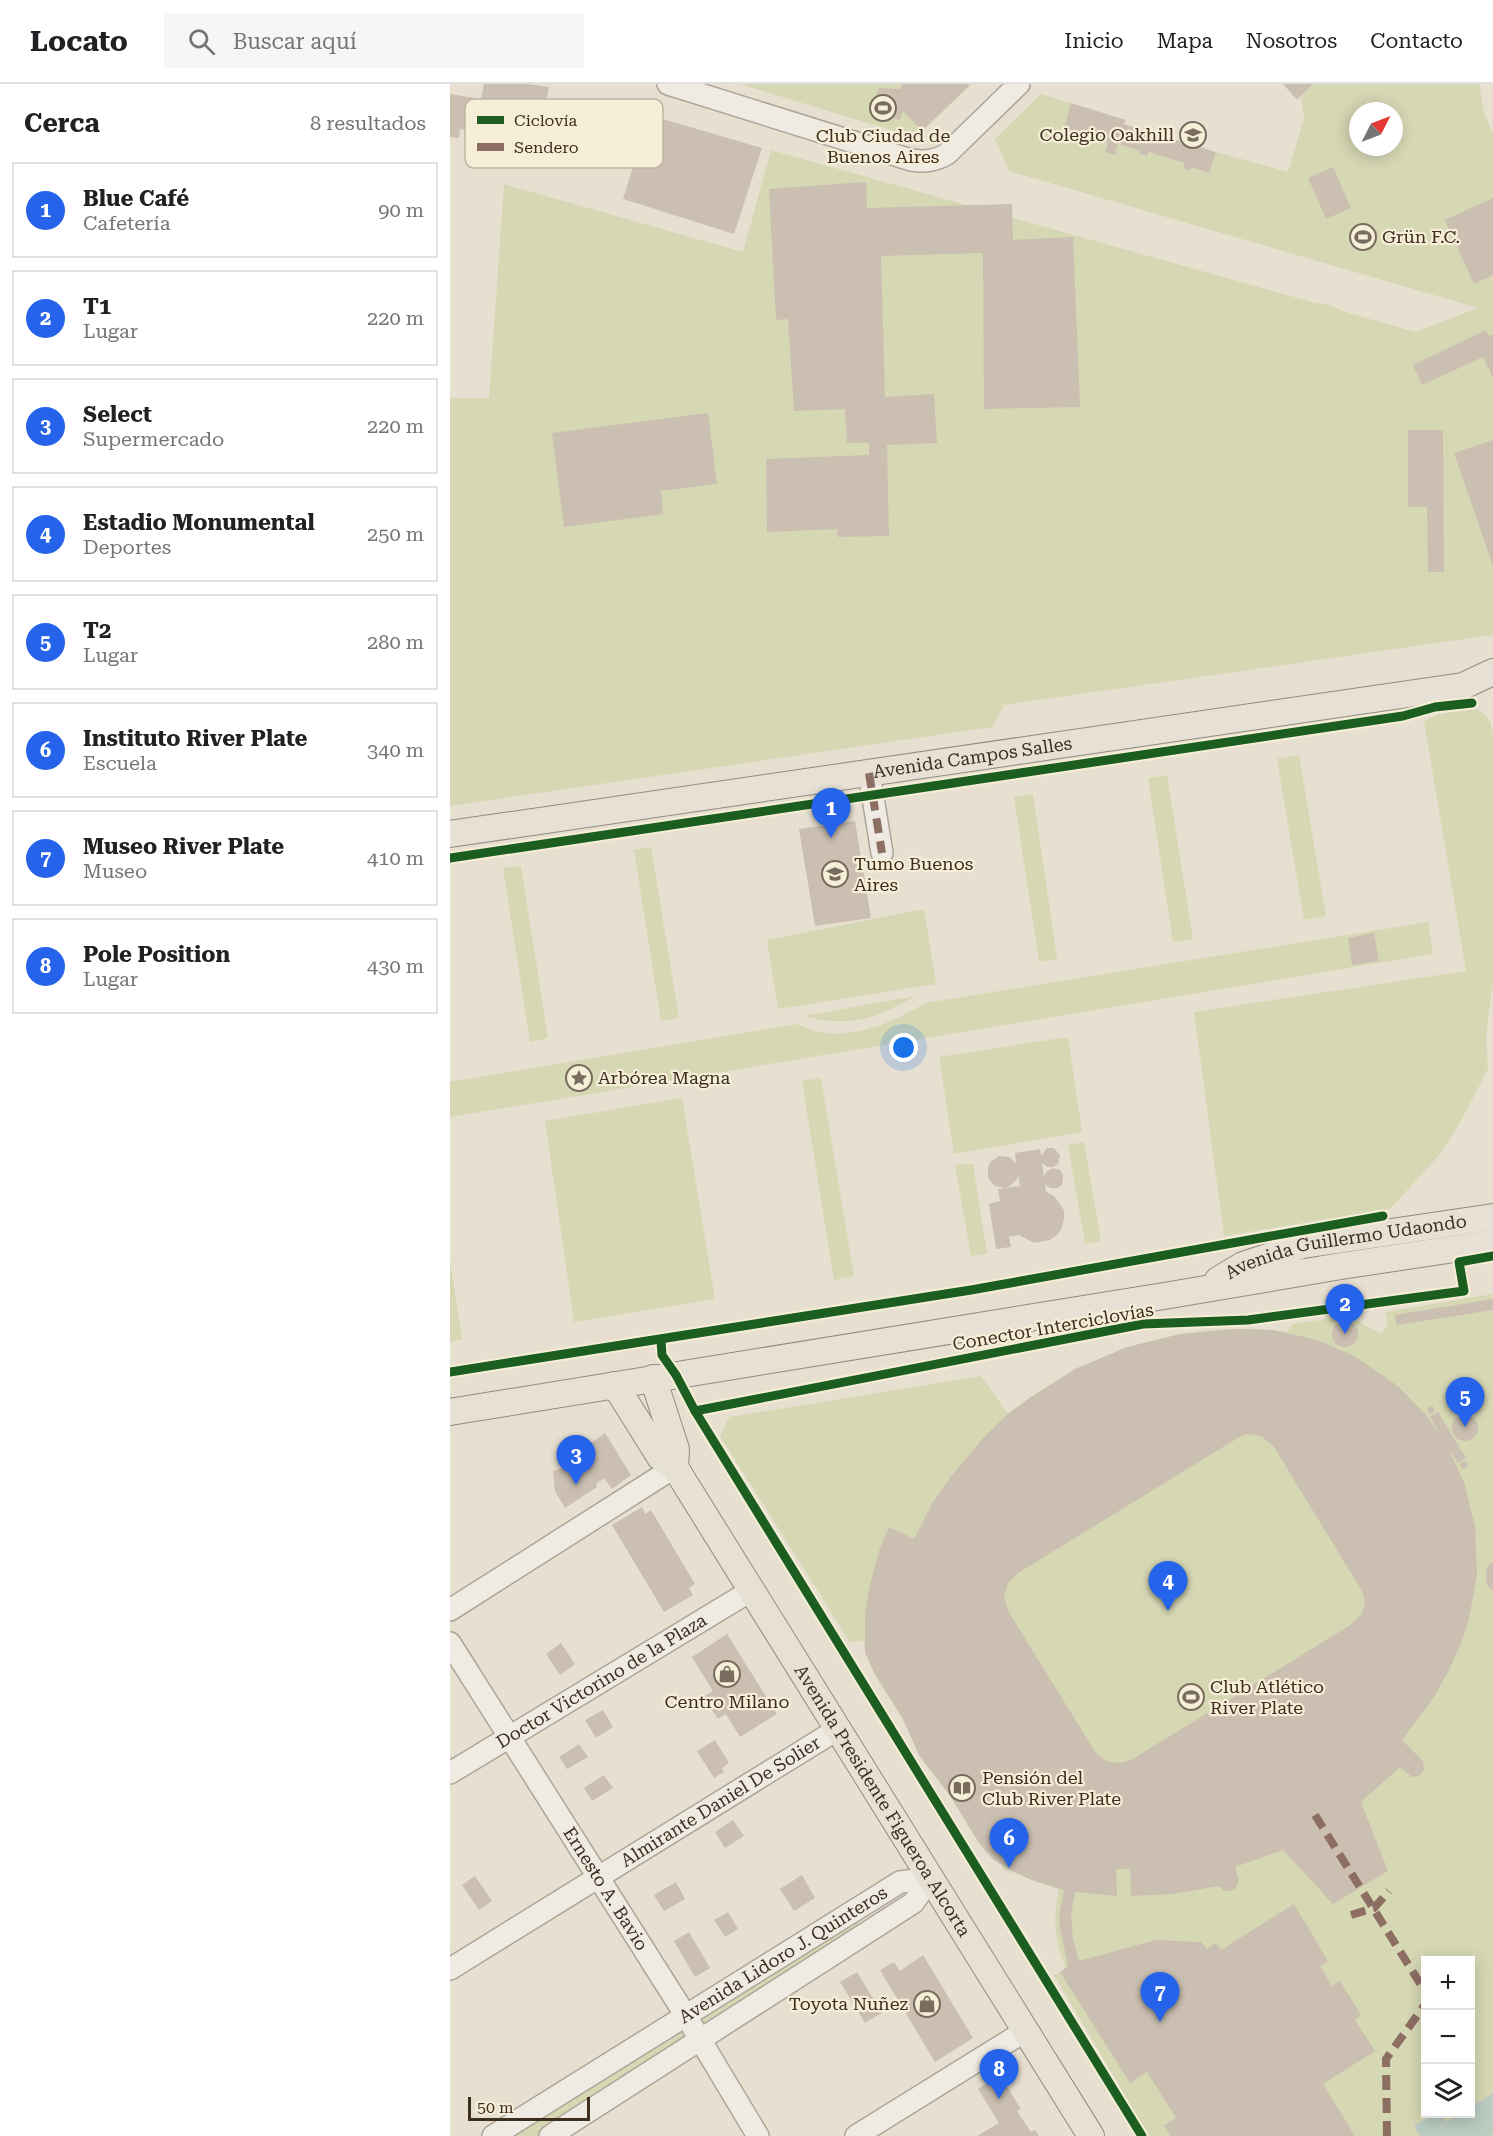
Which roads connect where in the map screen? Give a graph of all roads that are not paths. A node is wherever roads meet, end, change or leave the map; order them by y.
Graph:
1 (668, 84) edge
2 (1019, 84) edge
3 (1493, 672) edge
4 (869, 773) junction
5 (450, 834) edge
6 (882, 853) dead end
7 (1491, 1223) edge
8 (1203, 1289) junction
9 (653, 1378) junction
10 (615, 1385) junction
11 (450, 1412) edge
12 (675, 1467) junction
13 (752, 1590) junction
14 (450, 1610) edge
15 (450, 1643) edge
16 (838, 1729) junction
17 (509, 1736) junction
18 (450, 1773) edge
19 (598, 1877) junction
20 (931, 1878) junction
21 (450, 1969) edge
22 (686, 2016) junction
23 (1025, 2031) junction
24 (700, 2040) junction
25 (493, 2136) edge
26 (550, 2136) edge
27 (758, 2136) edge
28 (856, 2136) edge
29 (1091, 2136) edge

1 - 2 street
3 - 4 main road, Avenida Campos Salles
4 - 5 main road, Avenida Campos Salles
4 - 6 street
7 - 8 main road, Avenida Guillermo Udaondo
7 - 8 main road, Avenida Guillermo Udaondo
8 - 9 main road, Avenida Guillermo Udaondo
9 - 10 main road, Avenida Guillermo Udaondo
9 - 12 main road, Avenida Presidente Figueroa Alcorta
10 - 11 main road, Avenida Guillermo Udaondo
10 - 12 main road, Avenida Presidente Figueroa Alcorta
12 - 13 main road, Avenida Presidente Figueroa Alcorta
12 - 14 street
13 - 16 main road, Avenida Presidente Figueroa Alcorta
13 - 17 street, Doctor Victorino de la Plaza
15 - 17 street, Ernesto A. Bavio
16 - 19 street, Almirante Daniel De Solier
16 - 20 main road, Avenida Presidente Figueroa Alcorta
17 - 18 street, Doctor Victorino de la Plaza
17 - 19 street, Ernesto A. Bavio
19 - 21 street, Almirante Daniel De Solier
19 - 22 street, Ernesto A. Bavio
20 - 22 street, Avenida Lidoro J. Quinteros
20 - 23 main road, Avenida Presidente Figueroa Alcorta
20 - 24 street, Avenida Lidoro J. Quinteros
22 - 24 street, Ernesto A. Bavio
22 - 25 street, Avenida Lidoro J. Quinteros
23 - 28 street
23 - 29 main road, Avenida Presidente Figueroa Alcorta
24 - 26 street, Avenida Lidoro J. Quinteros
24 - 27 street, Ernesto A. Bavio

